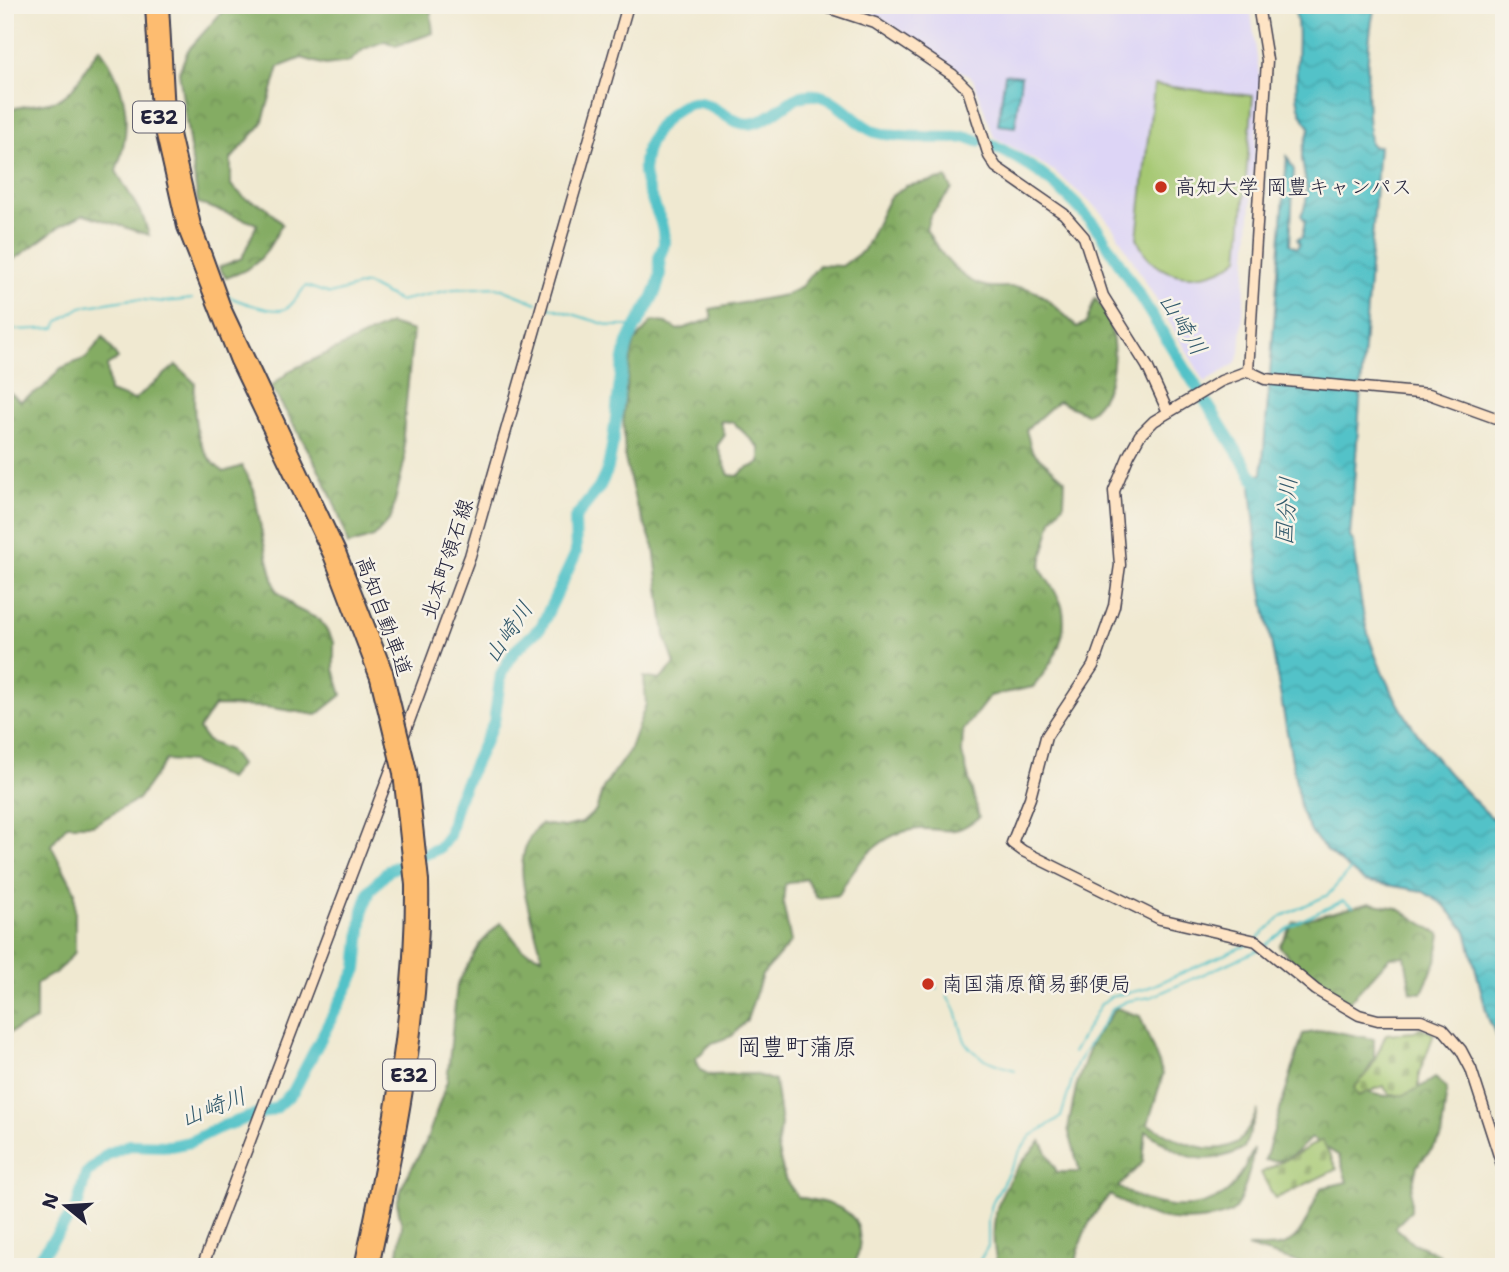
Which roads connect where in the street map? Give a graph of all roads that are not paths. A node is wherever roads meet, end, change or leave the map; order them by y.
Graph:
1 (152, 5) edge
2 (162, 5) edge
3 (628, 5) edge
4 (820, 5) edge
5 (1258, 5) edge
6 (189, 226) junction
7 (1253, 374) junction
8 (1168, 412) junction
9 (1504, 421) edge
10 (417, 883) junction
11 (1504, 1171) edge
12 (202, 1267) edge
13 (361, 1267) edge
14 (372, 1267) edge

1 - 6 highway, 高知自動車道 / E32
2 - 6 highway, 高知自動車道 / E32
3 - 12 street, 北本町領石線
4 - 8 street
5 - 7 street
6 - 10 highway, 高知自動車道 / E32, bridge
7 - 8 street
7 - 9 street
8 - 11 street
10 - 13 highway, 高知自動車道 / E32
10 - 14 highway, 高知自動車道 / E32

